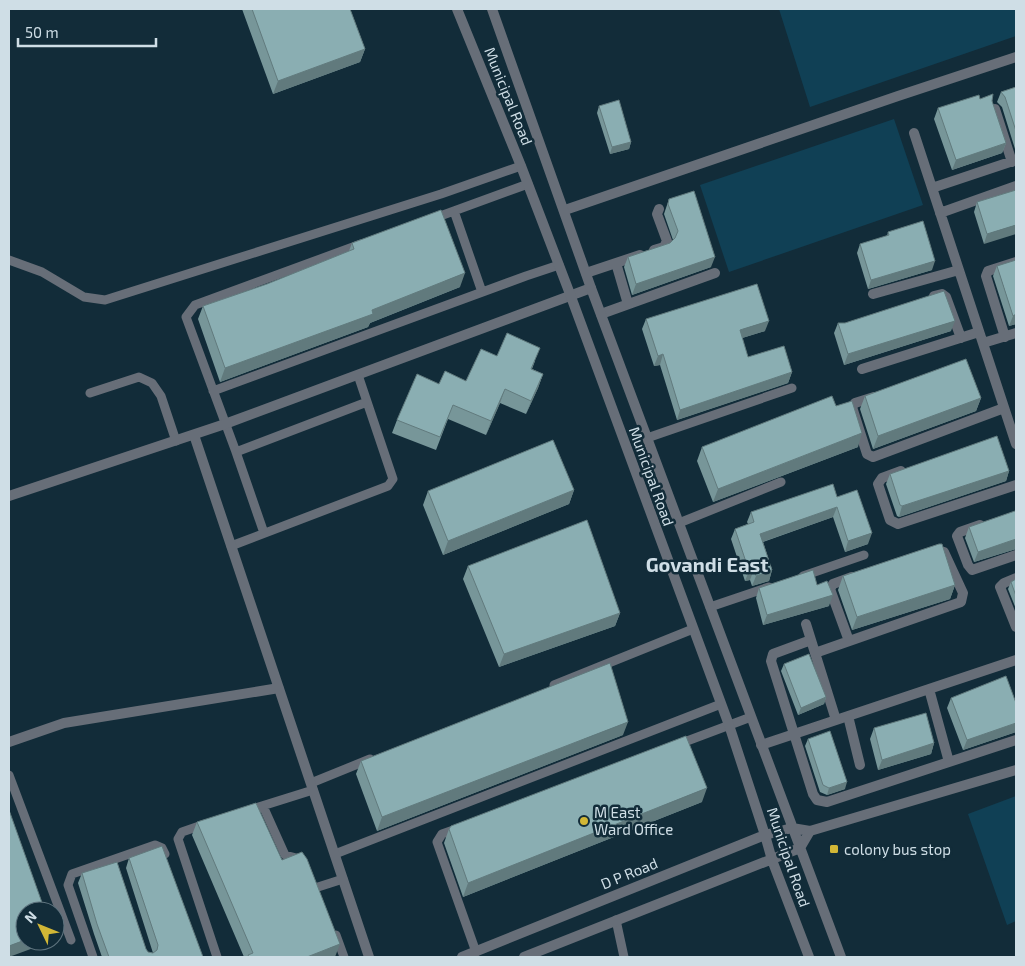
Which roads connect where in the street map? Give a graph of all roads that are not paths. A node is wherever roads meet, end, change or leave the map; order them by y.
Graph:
1 (457, 9) edge
2 (492, 9) edge
3 (1016, 57) edge
4 (995, 109) edge
5 (914, 133) dead end
6 (1014, 161) edge
7 (521, 166) junction
8 (528, 184) junction
9 (1016, 186) edge
10 (932, 188) junction
11 (659, 209) dead end
12 (564, 210) junction
13 (454, 211) junction
14 (940, 213) junction
15 (426, 221) edge
16 (371, 241) edge
17 (9, 260) edge
18 (1016, 262) edge
19 (616, 263) junction
20 (559, 265) junction
21 (959, 270) junction
22 (586, 273) junction
23 (715, 273) dead end
24 (591, 288) junction
25 (482, 292) junction
26 (570, 294) junction
27 (873, 294) dead end
28 (923, 300) edge
29 (628, 304) junction
30 (601, 314) junction
31 (979, 332) junction
32 (1016, 333) edge
33 (1005, 337) junction
34 (961, 338) junction
35 (983, 344) junction
36 (862, 368) dead end
37 (358, 374) junction
38 (792, 388) dead end
39 (213, 391) junction
40 (90, 393) dead end
41 (881, 394) edge
42 (367, 402) junction
43 (1004, 408) junction
44 (225, 424) junction
45 (194, 435) junction
46 (647, 438) junction
47 (176, 441) junction
48 (1016, 441) edge
49 (236, 452) junction
50 (914, 467) edge
51 (781, 482) edge
52 (1016, 485) edge
53 (9, 496) edge
54 (678, 523) junction
55 (986, 523) edge
56 (264, 533) junction
57 (231, 546) junction
58 (924, 553) edge
59 (864, 555) dead end
60 (1016, 555) edge
61 (860, 574) edge
62 (1016, 578) edge
63 (710, 607) junction
64 (806, 624) dead end
65 (1016, 627) edge
66 (693, 629) junction
67 (810, 640) junction
68 (849, 641) junction
69 (815, 653) junction
70 (1016, 660) edge
71 (279, 688) junction
72 (543, 689) edge
73 (929, 689) junction
74 (721, 704) junction
75 (848, 716) junction
76 (751, 717) junction
77 (836, 720) junction
78 (729, 725) junction
79 (795, 734) junction
80 (1016, 740) edge
81 (9, 742) edge
82 (761, 745) junction
83 (671, 747) edge
84 (378, 756) edge
85 (949, 762) junction
86 (860, 765) dead end
87 (1016, 770) edge
88 (9, 775) edge
89 (312, 786) junction
90 (263, 806) junction
91 (236, 814) edge
92 (218, 820) edge
93 (470, 824) edge
94 (792, 828) junction
95 (810, 831) junction
96 (765, 834) junction
97 (800, 848) junction
98 (335, 854) junction
99 (772, 860) junction
100 (169, 866) edge
101 (308, 870) edge
102 (313, 879) edge
103 (343, 879) junction
104 (616, 920) junction
105 (334, 930) edge
106 (70, 940) dead end
107 (476, 952) junction
108 (93, 957) edge
109 (217, 957) edge
110 (344, 957) edge
111 (369, 957) edge
112 (462, 957) edge
113 (524, 957) edge
114 (624, 957) edge
115 (809, 957) edge
116 (841, 957) edge

1 - 7 street, Municipal Road
2 - 12 street, Municipal Road
3 - 12 street
4 - 6 street
5 - 10 street
6 - 10 street
7 - 8 street, Municipal Road
7 - 17 lane
8 - 13 lane
8 - 20 street, Municipal Road
9 - 14 street
10 - 14 street
11 - 19 street
12 - 22 street, Municipal Road
13 - 15 lane
13 - 25 lane
14 - 21 street
16 - 39 lane
18 - 33 street
19 - 22 street
19 - 29 street
20 - 25 lane
20 - 26 street, Municipal Road
21 - 27 street
21 - 31 street
22 - 24 street, Municipal Road
23 - 29 street
24 - 26 street
24 - 30 street, Municipal Road
25 - 39 lane
26 - 37 street
26 - 66 street, Municipal Road
28 - 34 street
29 - 30 street
30 - 46 street, Municipal Road
31 - 34 street
31 - 35 street
32 - 33 street
33 - 35 street
34 - 36 street
35 - 43 street
37 - 42 lane
37 - 44 street
38 - 46 lane
39 - 44 lane
40 - 47 lane
41 - 43 street
42 - 49 lane
42 - 56 lane
43 - 48 street
44 - 45 street
44 - 49 lane
45 - 47 street
45 - 57 street
46 - 54 street, Municipal Road
47 - 53 street
49 - 56 lane
50 - 52 street
51 - 54 lane
54 - 63 street, Municipal Road
55 - 60 street
56 - 57 lane
57 - 71 street
58 - 68 street
59 - 63 lane
61 - 68 street
62 - 65 street
63 - 76 street, Municipal Road
64 - 67 street
66 - 72 lane
66 - 74 street, Municipal Road
67 - 69 street
67 - 79 street
68 - 69 street
69 - 77 street
70 - 73 street
71 - 81 street
71 - 89 street
73 - 75 street
73 - 85 street
74 - 78 street, Municipal Road
74 - 98 lane
75 - 77 street
75 - 86 street
76 - 78 lane
76 - 82 street, Municipal Road
77 - 79 street
78 - 83 lane
78 - 96 street, Municipal Road
79 - 82 street
79 - 85 street
80 - 85 street
82 - 94 street, Municipal Road
84 - 89 lane
87 - 95 street, D P Road
88 - 106 lane
89 - 90 lane
89 - 98 street
90 - 91 lane
90 - 101 lane
92 - 109 lane
93 - 107 lane
94 - 95 street, D P Road
94 - 96 street, D P Road
94 - 97 street, Municipal Road
95 - 97 street
96 - 99 street, Municipal Road
96 - 107 street, D P Road
97 - 99 street
97 - 116 street, Municipal Road
98 - 103 street
99 - 104 street
99 - 115 street, Municipal Road
100 - 108 lane
102 - 103 lane
103 - 111 street
104 - 113 street
104 - 114 lane
105 - 110 lane
107 - 112 street, D P Road

